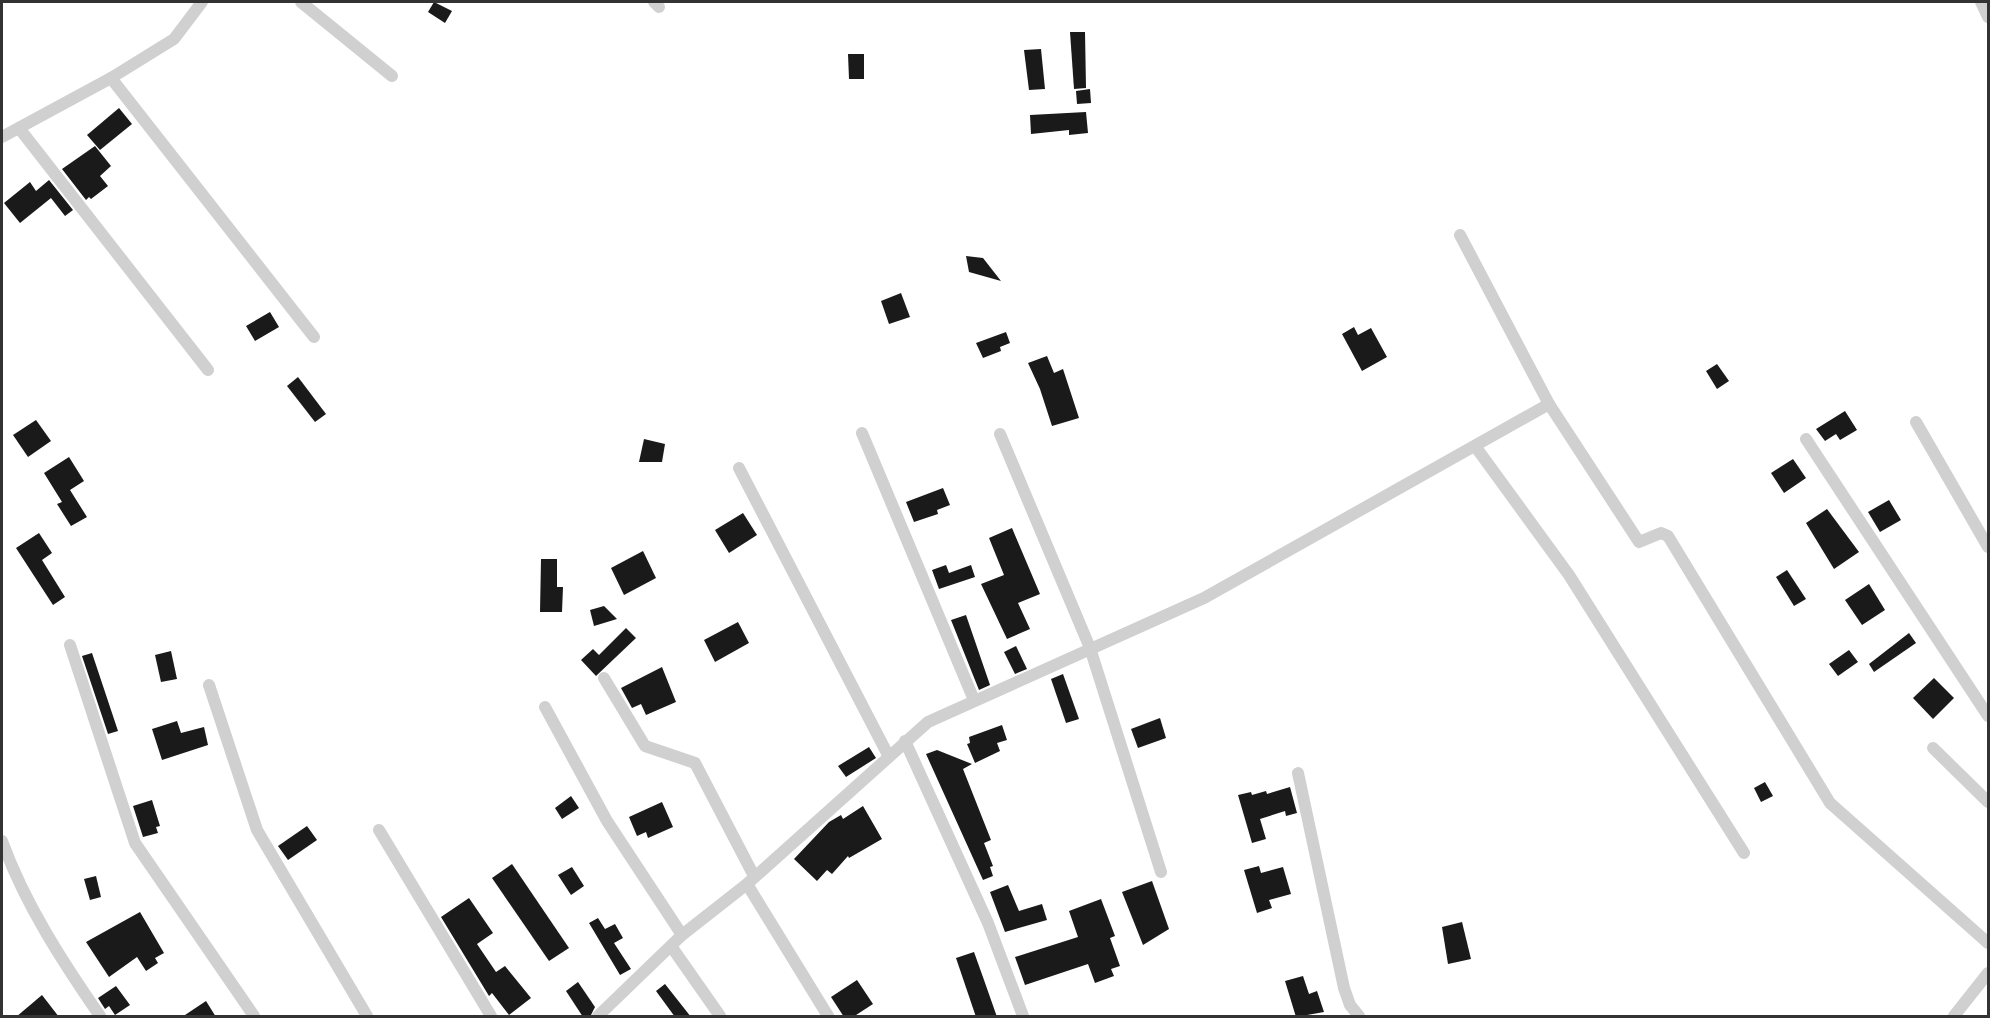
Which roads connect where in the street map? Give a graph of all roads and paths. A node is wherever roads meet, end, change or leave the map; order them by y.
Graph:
1 (202, 2) edge
2 (301, 2) edge
3 (1981, 2) edge
4 (1989, 17) edge
5 (392, 76) dead end
6 (111, 78) junction
7 (19, 128) junction
8 (2, 137) edge
9 (1460, 235) dead end
10 (314, 337) dead end
11 (208, 370) dead end
12 (1549, 404) junction
13 (1916, 422) dead end
14 (862, 433) dead end
15 (1000, 434) dead end
16 (1806, 439) dead end
17 (1476, 446) junction
18 (739, 468) dead end
19 (1989, 547) edge
20 (70, 645) dead end
21 (1090, 648) junction
22 (604, 678) dead end
23 (209, 685) dead end
24 (974, 700) junction
25 (545, 707) dead end
26 (1989, 716) edge
27 (905, 741) junction
28 (1933, 748) dead end
29 (888, 755) junction
30 (1298, 773) dead end
31 (1989, 802) edge
32 (379, 830) dead end
33 (2, 841) edge
34 (1744, 853) dead end
35 (1161, 873) dead end
36 (750, 880) junction
37 (682, 935) junction
38 (1989, 943) edge
39 (671, 946) junction
40 (1989, 972) edge
41 (100, 1017) edge
42 (254, 1017) edge
43 (366, 1017) edge
44 (491, 1017) edge
45 (598, 1017) edge
46 (720, 1017) edge
47 (828, 1017) edge
48 (1023, 1017) edge
49 (1359, 1017) edge
50 (1954, 1017) edge

1 - 6 street
2 - 5 street
3 - 4 street
6 - 7 street
6 - 10 street
7 - 8 street
7 - 11 street
9 - 12 street
12 - 17 street
12 - 38 street
13 - 19 street
14 - 24 street
15 - 21 street
16 - 26 street
17 - 21 street
17 - 34 street
18 - 29 street
20 - 42 street
21 - 24 street
21 - 35 street
22 - 36 street
23 - 43 street
24 - 27 street
25 - 37 street
27 - 29 street
27 - 48 street
28 - 31 street
29 - 36 street
30 - 49 street
32 - 44 street
33 - 41 street
36 - 37 street
36 - 47 street
37 - 39 street
39 - 45 street
39 - 46 street
40 - 50 street

